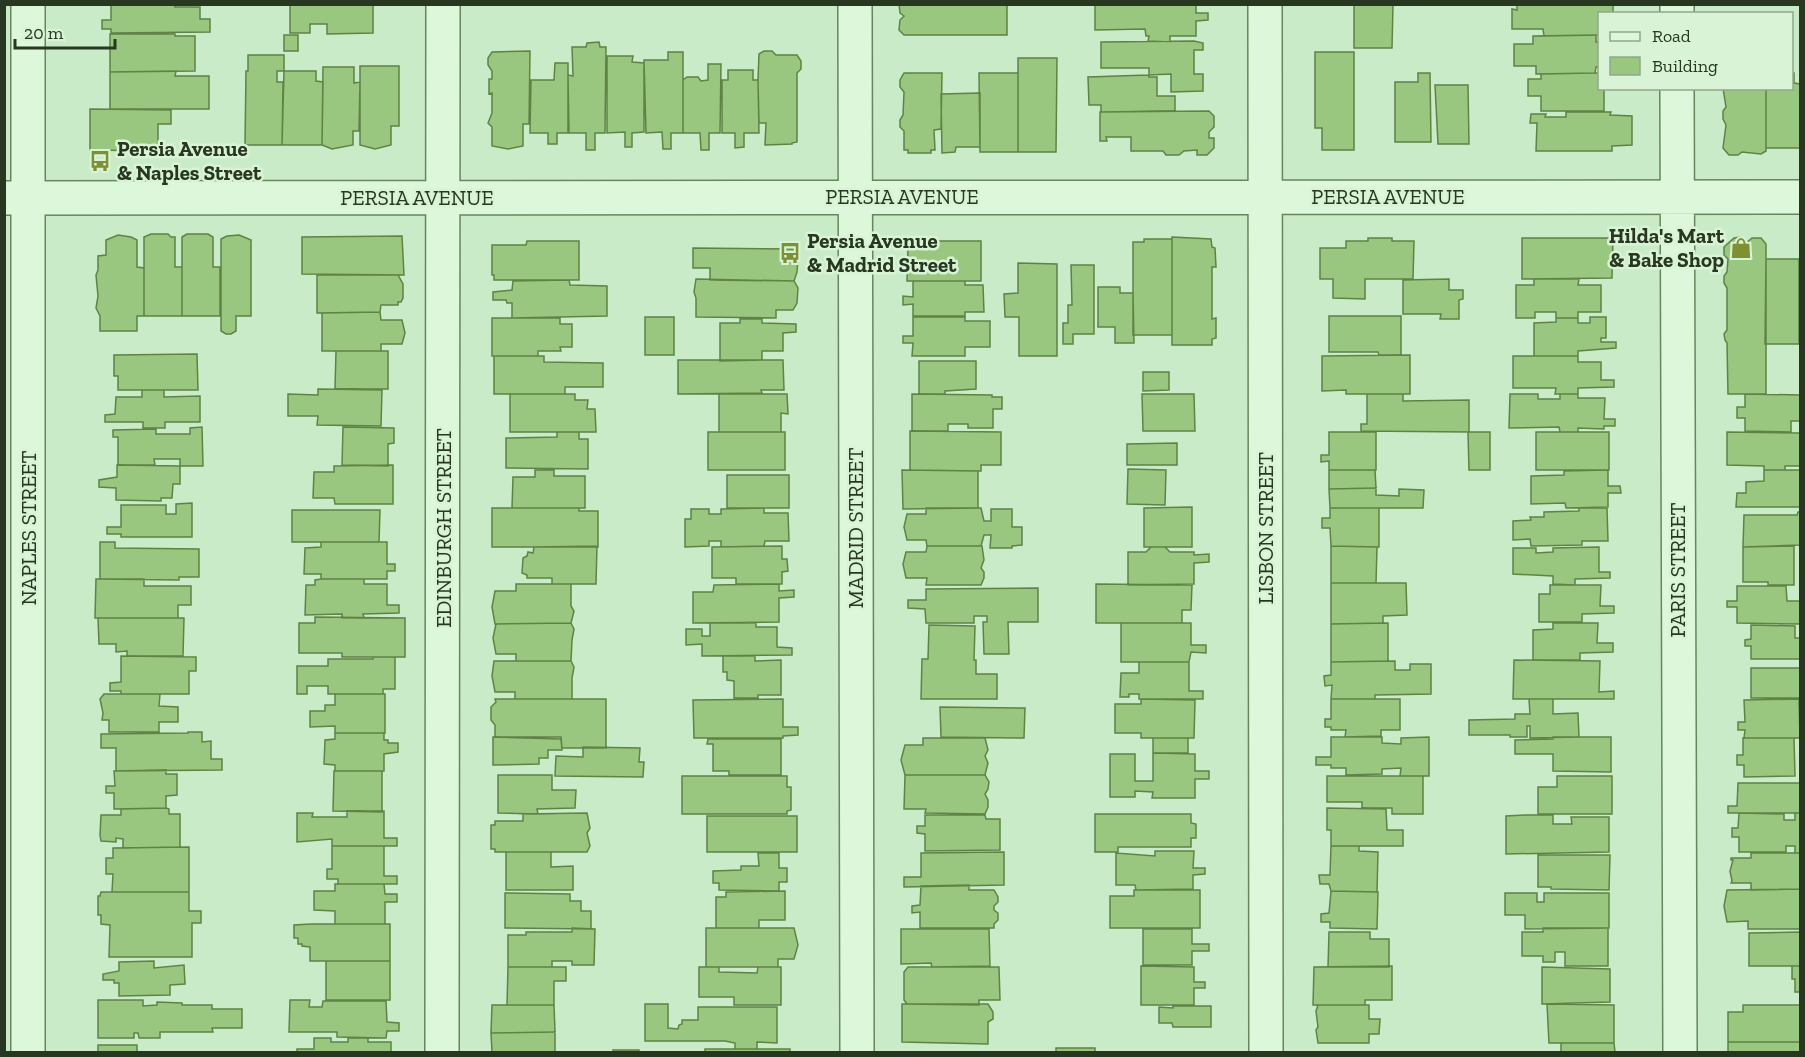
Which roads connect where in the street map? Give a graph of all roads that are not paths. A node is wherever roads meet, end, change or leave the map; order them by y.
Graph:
1 (28, 4) edge
2 (443, 4) edge
3 (855, 4) edge
4 (1265, 4) edge
5 (1677, 90) edge
6 (855, 197) junction
7 (1265, 197) junction
8 (1677, 197) junction
9 (1800, 197) edge
10 (17, 198) edge
11 (444, 199) junction
12 (28, 1053) edge
13 (442, 1053) edge
14 (857, 1053) edge
15 (1266, 1053) edge
16 (1680, 1053) edge

1 - 10 street, NAPLES STREET
2 - 11 street, EDINBURGH STREET
3 - 6 street, MADRID STREET
4 - 7 street, LISBON STREET
5 - 8 street, PARIS STREET
6 - 7 street, PERSIA AVENUE
6 - 11 street, PERSIA AVENUE
6 - 14 street, MADRID STREET
7 - 8 street, PERSIA AVENUE
7 - 15 street, LISBON STREET
8 - 9 street, PERSIA AVENUE
8 - 16 street, PARIS STREET
10 - 11 street, PERSIA AVENUE
10 - 12 street, NAPLES STREET
11 - 13 street, EDINBURGH STREET

